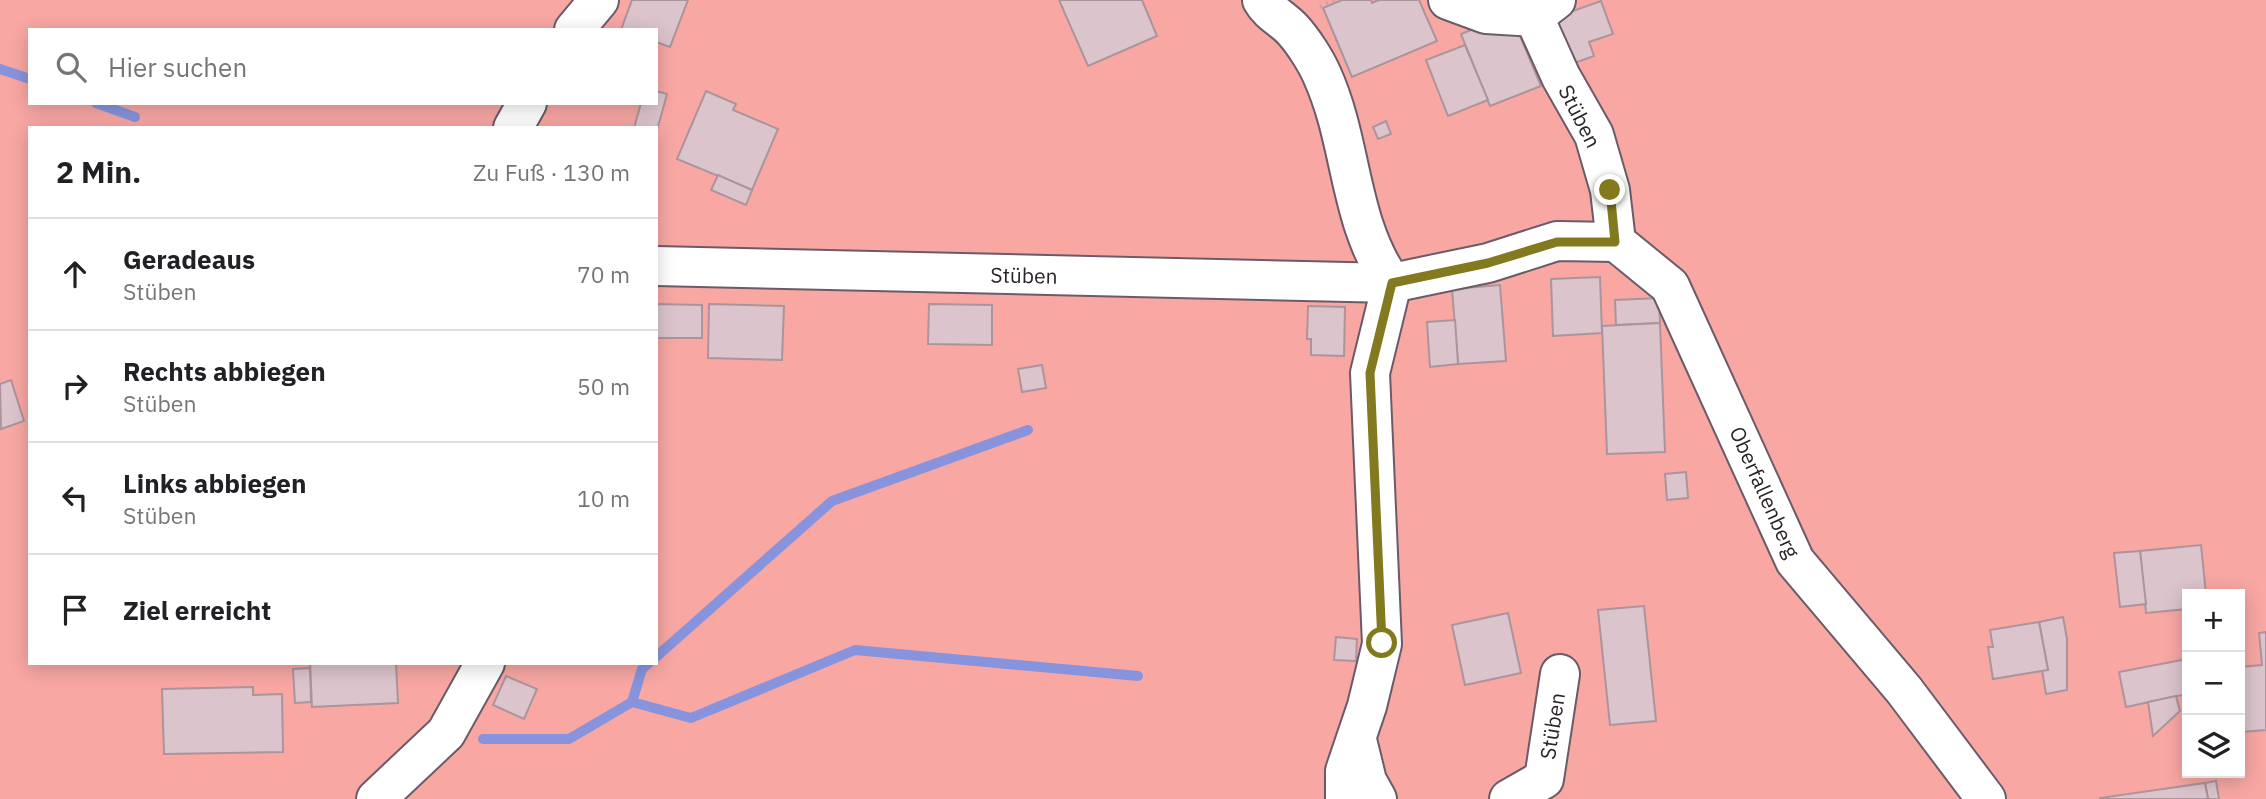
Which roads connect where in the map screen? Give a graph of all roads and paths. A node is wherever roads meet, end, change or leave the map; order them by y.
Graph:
1 (599, 0) edge
2 (1262, 0) edge
3 (1448, 0) edge
4 (1545, 9) edge
5 (576, 28) edge
6 (526, 105) edge
7 (514, 126) edge
8 (1615, 242) junction
9 (658, 266) edge
10 (1392, 283) junction
11 (484, 665) edge
12 (1560, 674) dead end
13 (1356, 738) junction
14 (376, 799) edge
15 (1345, 799) edge
16 (1377, 799) edge
17 (1508, 799) edge
18 (1986, 799) edge

1 - 5 street
2 - 10 street
3 - 4 street, Stüben
4 - 8 street, Stüben
6 - 7 street
8 - 10 street, Stüben
8 - 18 street, Oberfallenberg
9 - 10 street, Stüben
10 - 13 street
11 - 14 street
12 - 17 street, Stüben
13 - 15 street
13 - 16 street

